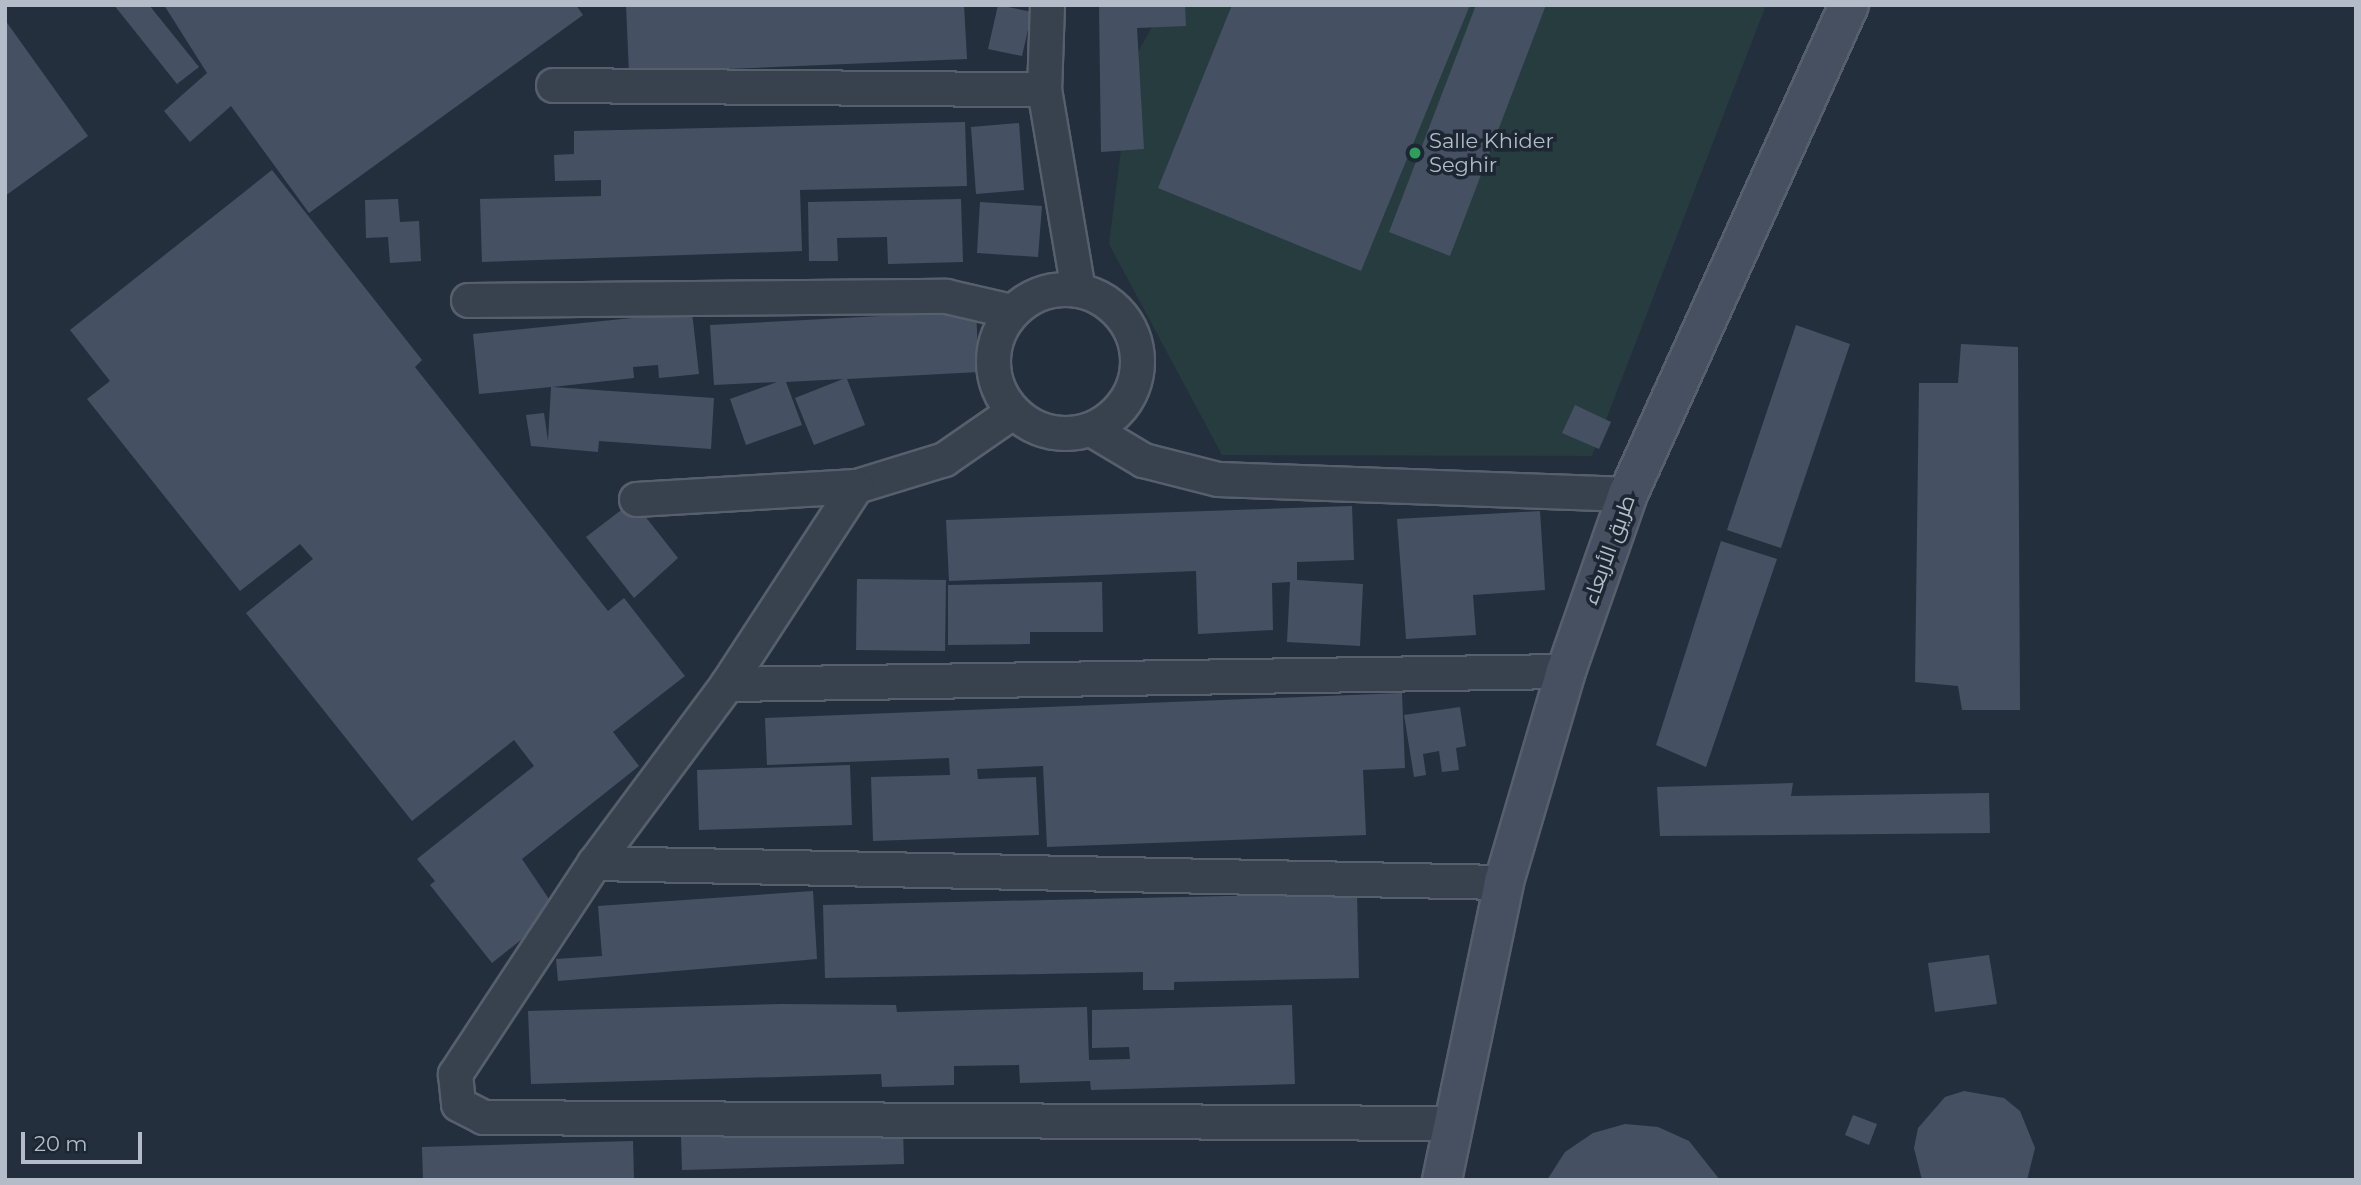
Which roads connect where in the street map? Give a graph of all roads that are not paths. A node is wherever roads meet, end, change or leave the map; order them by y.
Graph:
1 (1047, 5) edge
2 (1849, 5) edge
3 (553, 86) dead end
4 (1044, 89) junction
5 (1079, 289) junction
6 (468, 300) dead end
7 (1011, 311) junction
8 (1012, 412) junction
9 (1091, 429) junction
10 (856, 486) junction
11 (1628, 494) junction
12 (636, 499) dead end
13 (1566, 671) junction
14 (727, 684) junction
15 (594, 863) junction
16 (1504, 882) junction
17 (1449, 1123) junction
18 (1442, 1180) edge

1 - 4 street
2 - 11 main road, طريق الأربعاء
3 - 4 street
4 - 5 street
5 - 7 street
5 - 9 street
6 - 7 street
7 - 8 street
8 - 9 street
8 - 10 street
9 - 11 street
10 - 12 street
10 - 14 street
11 - 13 main road, طريق الأربعاء
13 - 14 street
13 - 16 main road, طريق الأربعاء
14 - 15 street
15 - 16 street
15 - 17 street
16 - 17 main road, طريق الأربعاء
17 - 18 main road, طريق الأربعاء

